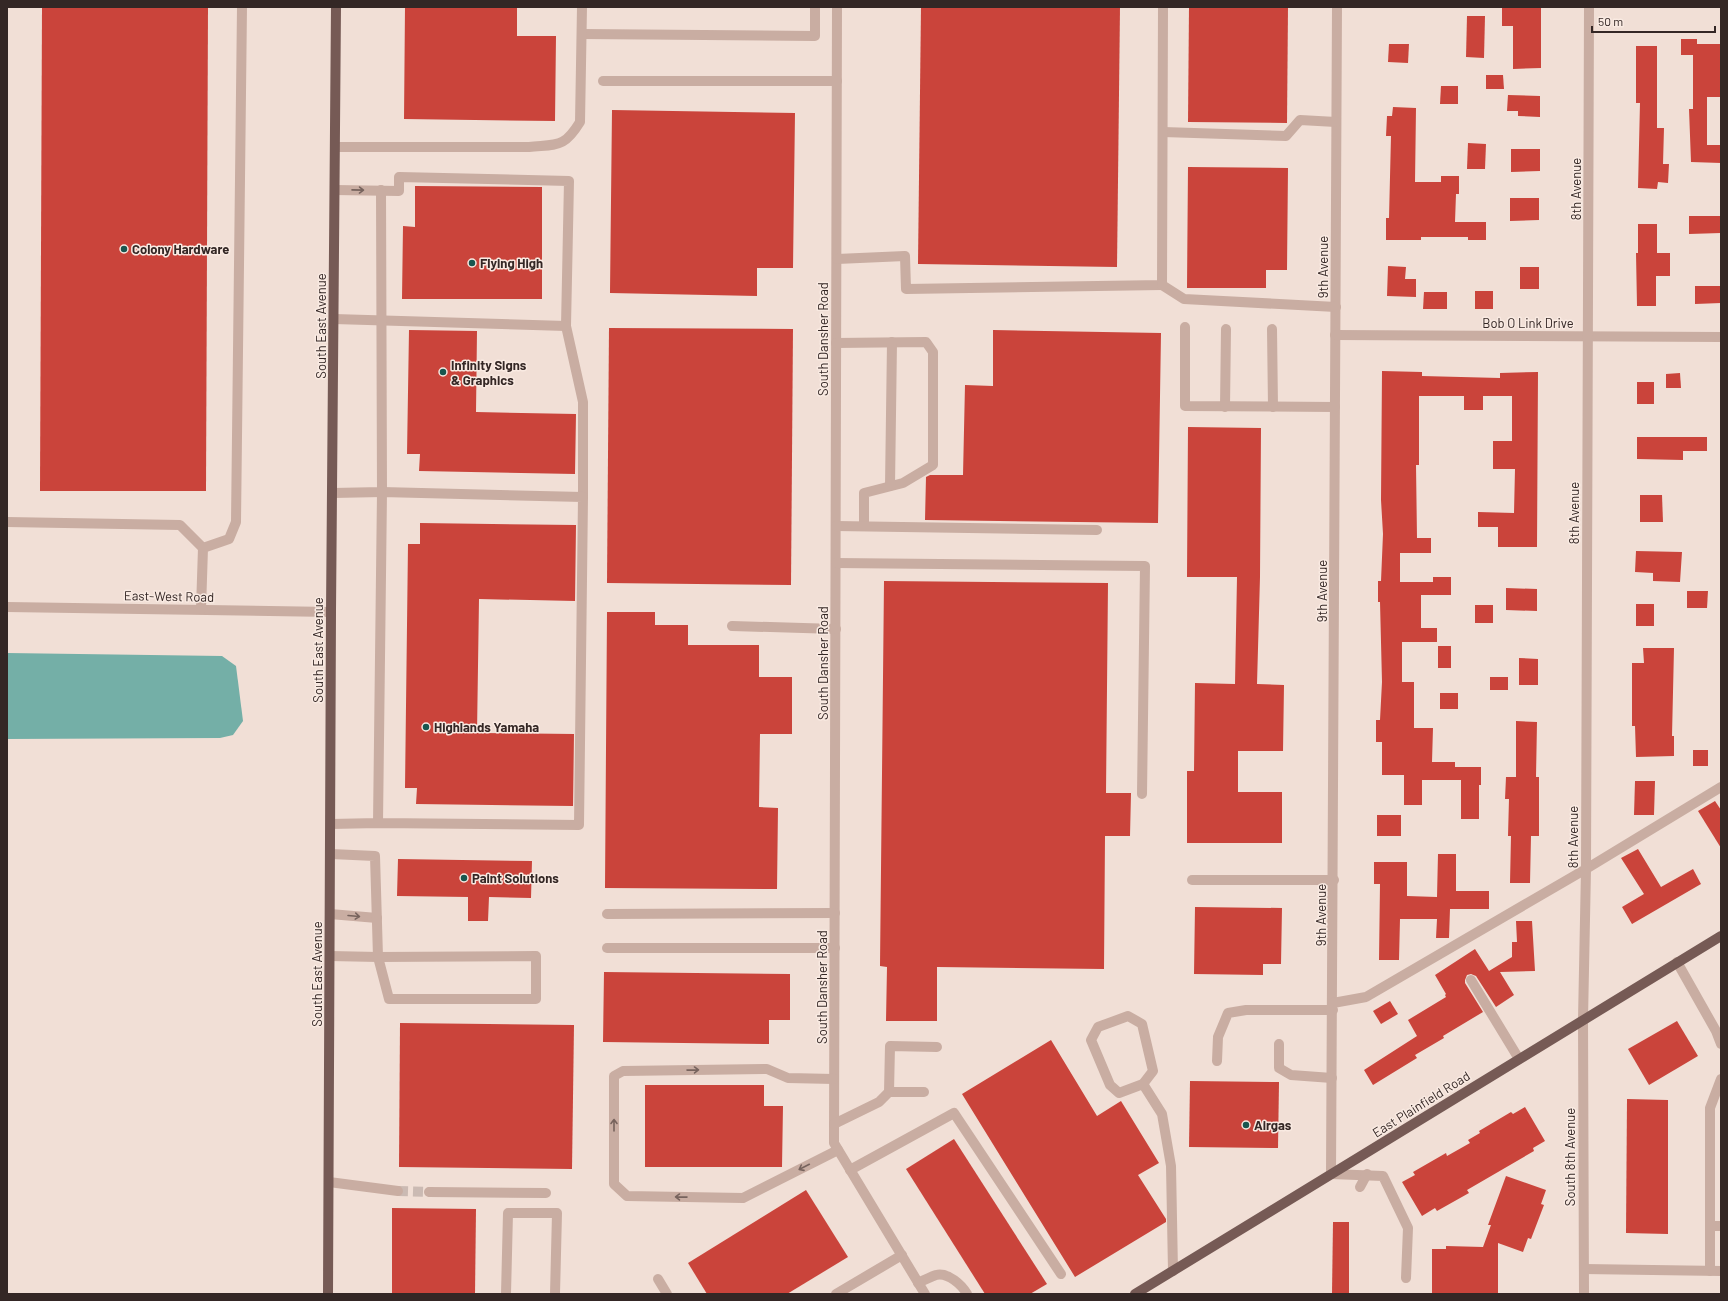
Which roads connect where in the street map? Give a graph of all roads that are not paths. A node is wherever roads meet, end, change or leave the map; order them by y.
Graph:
1 (242, 7) edge
2 (336, 7) edge
3 (582, 7) edge
4 (815, 7) edge
5 (837, 7) edge
6 (1163, 7) edge
7 (1337, 7) edge
8 (1589, 7) edge
9 (582, 34) junction
10 (603, 81) dead end
11 (837, 81) junction
12 (1336, 122) junction
13 (1163, 132) junction
14 (335, 147) junction
15 (334, 190) junction
16 (381, 190) junction
17 (837, 259) junction
18 (1162, 285) junction
19 (1336, 307) junction
20 (334, 319) junction
21 (381, 321) junction
22 (566, 326) junction
23 (1184, 328) dead end
24 (1226, 329) dead end
25 (1272, 329) dead end
26 (1336, 335) junction
27 (1588, 336) junction
28 (1721, 337) edge
29 (892, 342) junction
30 (836, 343) junction
31 (1225, 407) junction
32 (1273, 407) junction
33 (1335, 407) junction
34 (890, 486) junction
35 (382, 492) junction
36 (333, 493) junction
37 (583, 496) junction
38 (7, 522) edge
39 (836, 526) junction
40 (864, 526) junction
41 (1097, 530) dead end
42 (203, 548) junction
43 (836, 563) junction
44 (7, 607) edge
45 (201, 609) junction
46 (331, 612) junction
47 (732, 626) dead end
48 (836, 629) junction
49 (1721, 787) edge
50 (1142, 794) dead end
51 (331, 824) junction
52 (378, 824) junction
53 (331, 854) junction
54 (1586, 869) junction
55 (1192, 880) dead end
56 (1334, 880) junction
57 (835, 913) junction
58 (330, 914) junction
59 (607, 914) dead end
60 (377, 918) junction
61 (1721, 936) edge
62 (607, 948) dead end
63 (835, 948) junction
64 (330, 956) junction
65 (378, 957) junction
66 (1677, 962) junction
67 (1471, 980) dead end
68 (1333, 1007) junction
69 (1583, 1020) junction
70 (1279, 1044) dead end
71 (1721, 1044) edge
72 (937, 1047) dead end
73 (1519, 1059) junction
74 (1217, 1061) dead end
75 (1332, 1078) junction
76 (834, 1079) junction
77 (1721, 1079) edge
78 (1143, 1084) junction
79 (889, 1092) junction
80 (924, 1092) dead end
81 (834, 1124) junction
82 (838, 1150) junction
83 (850, 1170) junction
84 (1331, 1174) junction
85 (1367, 1174) junction
86 (329, 1182) junction
87 (1360, 1187) dead end
88 (398, 1191) tunnel mouth
89 (429, 1192) tunnel mouth
90 (546, 1193) dead end
91 (1710, 1226) junction
92 (1721, 1226) edge
93 (902, 1255) junction
94 (1584, 1269) junction
95 (1174, 1271) junction
96 (1710, 1271) junction
97 (1721, 1271) edge
98 (1061, 1274) dead end
99 (658, 1278) dead end
100 (1406, 1278) dead end
101 (918, 1283) junction
102 (1147, 1291) edge
103 (328, 1294) edge
104 (506, 1294) edge
105 (555, 1294) edge
106 (667, 1294) edge
107 (836, 1294) edge
108 (925, 1294) edge
109 (967, 1294) edge
110 (1135, 1294) edge
111 (1584, 1294) edge

1 - 42 street
2 - 14 main road, South East Avenue
3 - 9 street
4 - 9 street
5 - 11 street, South Dansher Road
6 - 13 street
7 - 12 street, 9th Avenue
8 - 27 street, 8th Avenue
9 - 14 street
10 - 11 street
11 - 17 street, South Dansher Road
12 - 13 street
12 - 19 street, 9th Avenue
13 - 18 street
14 - 15 main road, South East Avenue
15 -> 16 street
15 - 20 main road, South East Avenue
16 - 21 street
16 - 22 street
17 - 18 street
17 - 30 street, South Dansher Road
18 - 19 street
19 - 26 street, 9th Avenue
20 - 21 street
20 - 36 main road, South East Avenue
21 - 22 street
21 - 35 street
22 - 37 street
23 - 31 street
24 - 31 street
25 - 32 street
26 - 27 street, Bob O Link Drive
26 - 33 street, 9th Avenue
27 - 28 street, Bob O Link Drive
27 - 54 street, 8th Avenue
29 - 30 street
29 - 34 street
29 - 34 street
30 - 39 street, South Dansher Road
31 - 32 street
32 - 33 street
33 - 56 street, 9th Avenue
34 - 40 street
35 - 36 street
35 - 37 street
35 - 52 street
36 - 46 main road, South East Avenue
37 - 52 street
38 - 42 street
39 - 40 street
39 - 43 street, South Dansher Road
40 - 41 street
42 - 45 street
43 - 48 street, South Dansher Road
43 - 50 street
44 - 45 street, East-West Road
45 - 46 street, East-West Road
46 - 51 main road, South East Avenue
47 - 48 street
48 - 57 street, South Dansher Road
49 - 54 street
51 - 52 street
51 - 53 main road, South East Avenue
53 - 58 main road, South East Avenue
53 - 60 street
54 - 68 street
54 - 69 street, 8th Avenue
55 - 56 street
56 - 68 street, 9th Avenue
57 - 59 street
57 - 63 street, South Dansher Road
58 -> 60 street
58 - 64 main road, South East Avenue
60 - 65 street
61 - 66 main road, East Plainfield Road
62 - 63 street
63 - 76 street, South Dansher Road
64 - 65 street
64 - 86 main road, South East Avenue
65 - 65 street
66 - 69 main road, East Plainfield Road
66 - 71 street
67 - 73 street
68 - 74 street
68 - 75 street, 9th Avenue
69 - 73 main road, East Plainfield Road
69 - 94 street, South 8th Avenue
70 - 75 street
72 - 79 street
73 - 84 main road, East Plainfield Road
75 - 84 street, 9th Avenue
76 - 81 street, South Dansher Road
82 -> 76 street
77 - 91 street
78 - 78 street
78 - 95 street
79 - 80 street
79 - 81 street
81 - 82 street, South Dansher Road
82 - 83 street, South Dansher Road
83 - 93 street, South Dansher Road
83 - 98 street
84 - 85 street
84 - 95 main road, East Plainfield Road
85 - 87 street
85 - 100 street
86 - 88 street
86 - 103 main road, South East Avenue
89 - 90 street
91 - 92 street
91 - 96 street
93 - 101 street, South Dansher Road
93 - 107 street
94 - 96 street
94 - 111 street, South 8th Avenue
95 - 102 main road, East Plainfield Road
96 - 97 street
99 - 106 street
101 - 108 street, South Dansher Road
101 - 109 street
102 - 110 main road, East Plainfield Road
104 - 105 street

